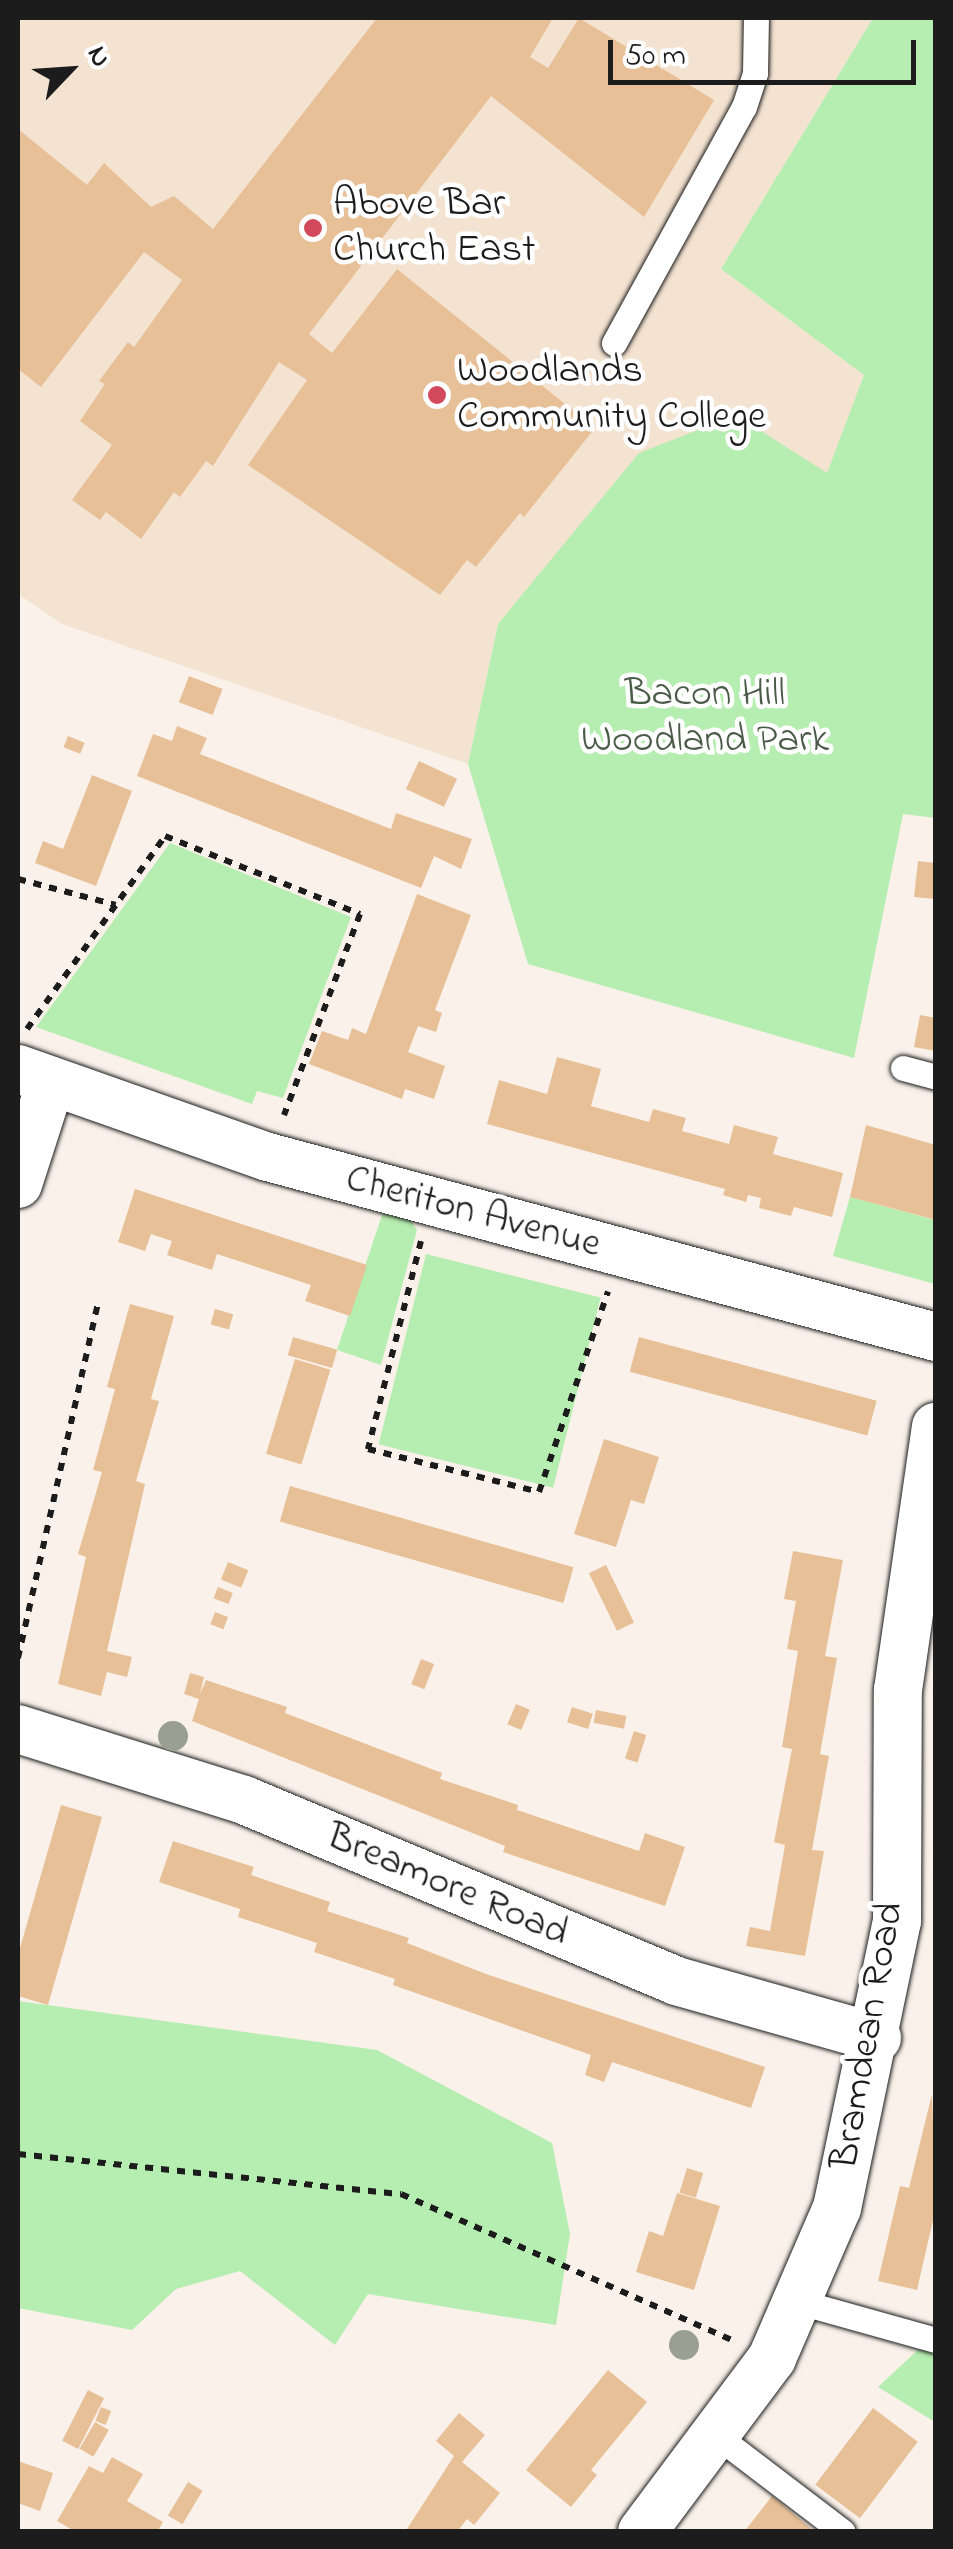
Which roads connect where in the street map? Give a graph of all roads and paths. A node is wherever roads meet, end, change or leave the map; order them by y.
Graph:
1 (756, 18) edge
2 (614, 343) dead end
3 (18, 878) edge
4 (116, 905) junction
5 (30, 1062) edge
6 (903, 1068) dead end
7 (936, 1077) edge
8 (268, 1157) junction
9 (18, 1184) edge
10 (431, 1201) junction
11 (622, 1252) junction
12 (98, 1304) dead end
13 (936, 1337) edge
14 (936, 1427) edge
15 (18, 1658) edge
16 (18, 1729) edge
17 (916, 1925) edge
18 (877, 2038) junction
19 (18, 2154) edge
20 (796, 2301) junction
21 (936, 2340) edge
22 (772, 2358) junction
23 (717, 2436) junction
24 (642, 2532) edge
25 (843, 2532) edge

1 - 2 lane
3 - 4 path
4 - 5 path
4 - 8 path
5 - 8 street, Cheriton Avenue
5 - 9 street
6 - 7 lane
8 - 10 street, Cheriton Avenue
10 - 11 street, Cheriton Avenue
10 - 11 path
11 - 13 street, Cheriton Avenue
12 - 15 path
14 - 17 street, Bramdean Road
16 - 18 street, Breamore Road
17 - 18 street, Bramdean Road
18 - 20 street, Bramdean Road
19 - 22 path
20 - 21 lane
20 - 22 street, Bramdean Road
22 - 23 street, Bramdean Road
23 - 24 street, Bramdean Road
23 - 25 lane

